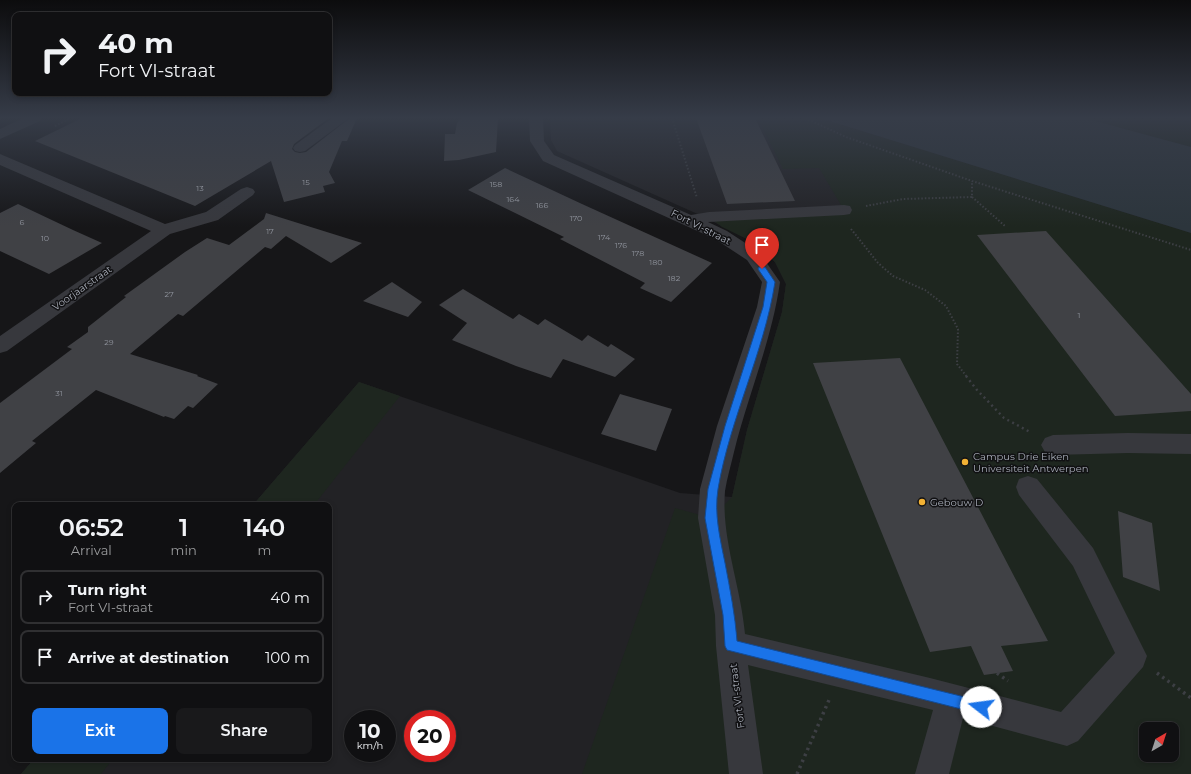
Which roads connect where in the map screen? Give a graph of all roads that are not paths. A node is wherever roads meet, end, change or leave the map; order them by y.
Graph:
1 (545, 154) edge
2 (0, 159) edge
3 (246, 192) dead end
4 (844, 210) road end
5 (689, 220) junction
6 (164, 230) junction
7 (0, 346) edge
8 (1191, 444) edge
9 (1053, 445) road end
10 (1028, 487) dead end
11 (731, 646) junction
12 (952, 700) junction
13 (746, 774) edge
14 (932, 774) edge

1 - 5 street, Fort VI-straat
2 - 6 street
3 - 6 street, Voorjaarstraat
4 - 5 street
5 - 11 street, Fort VI-straat
6 - 7 street, Voorjaarstraat
8 - 9 street
10 - 12 street
11 - 12 street
11 - 13 street, Fort VI-straat
12 - 14 street

